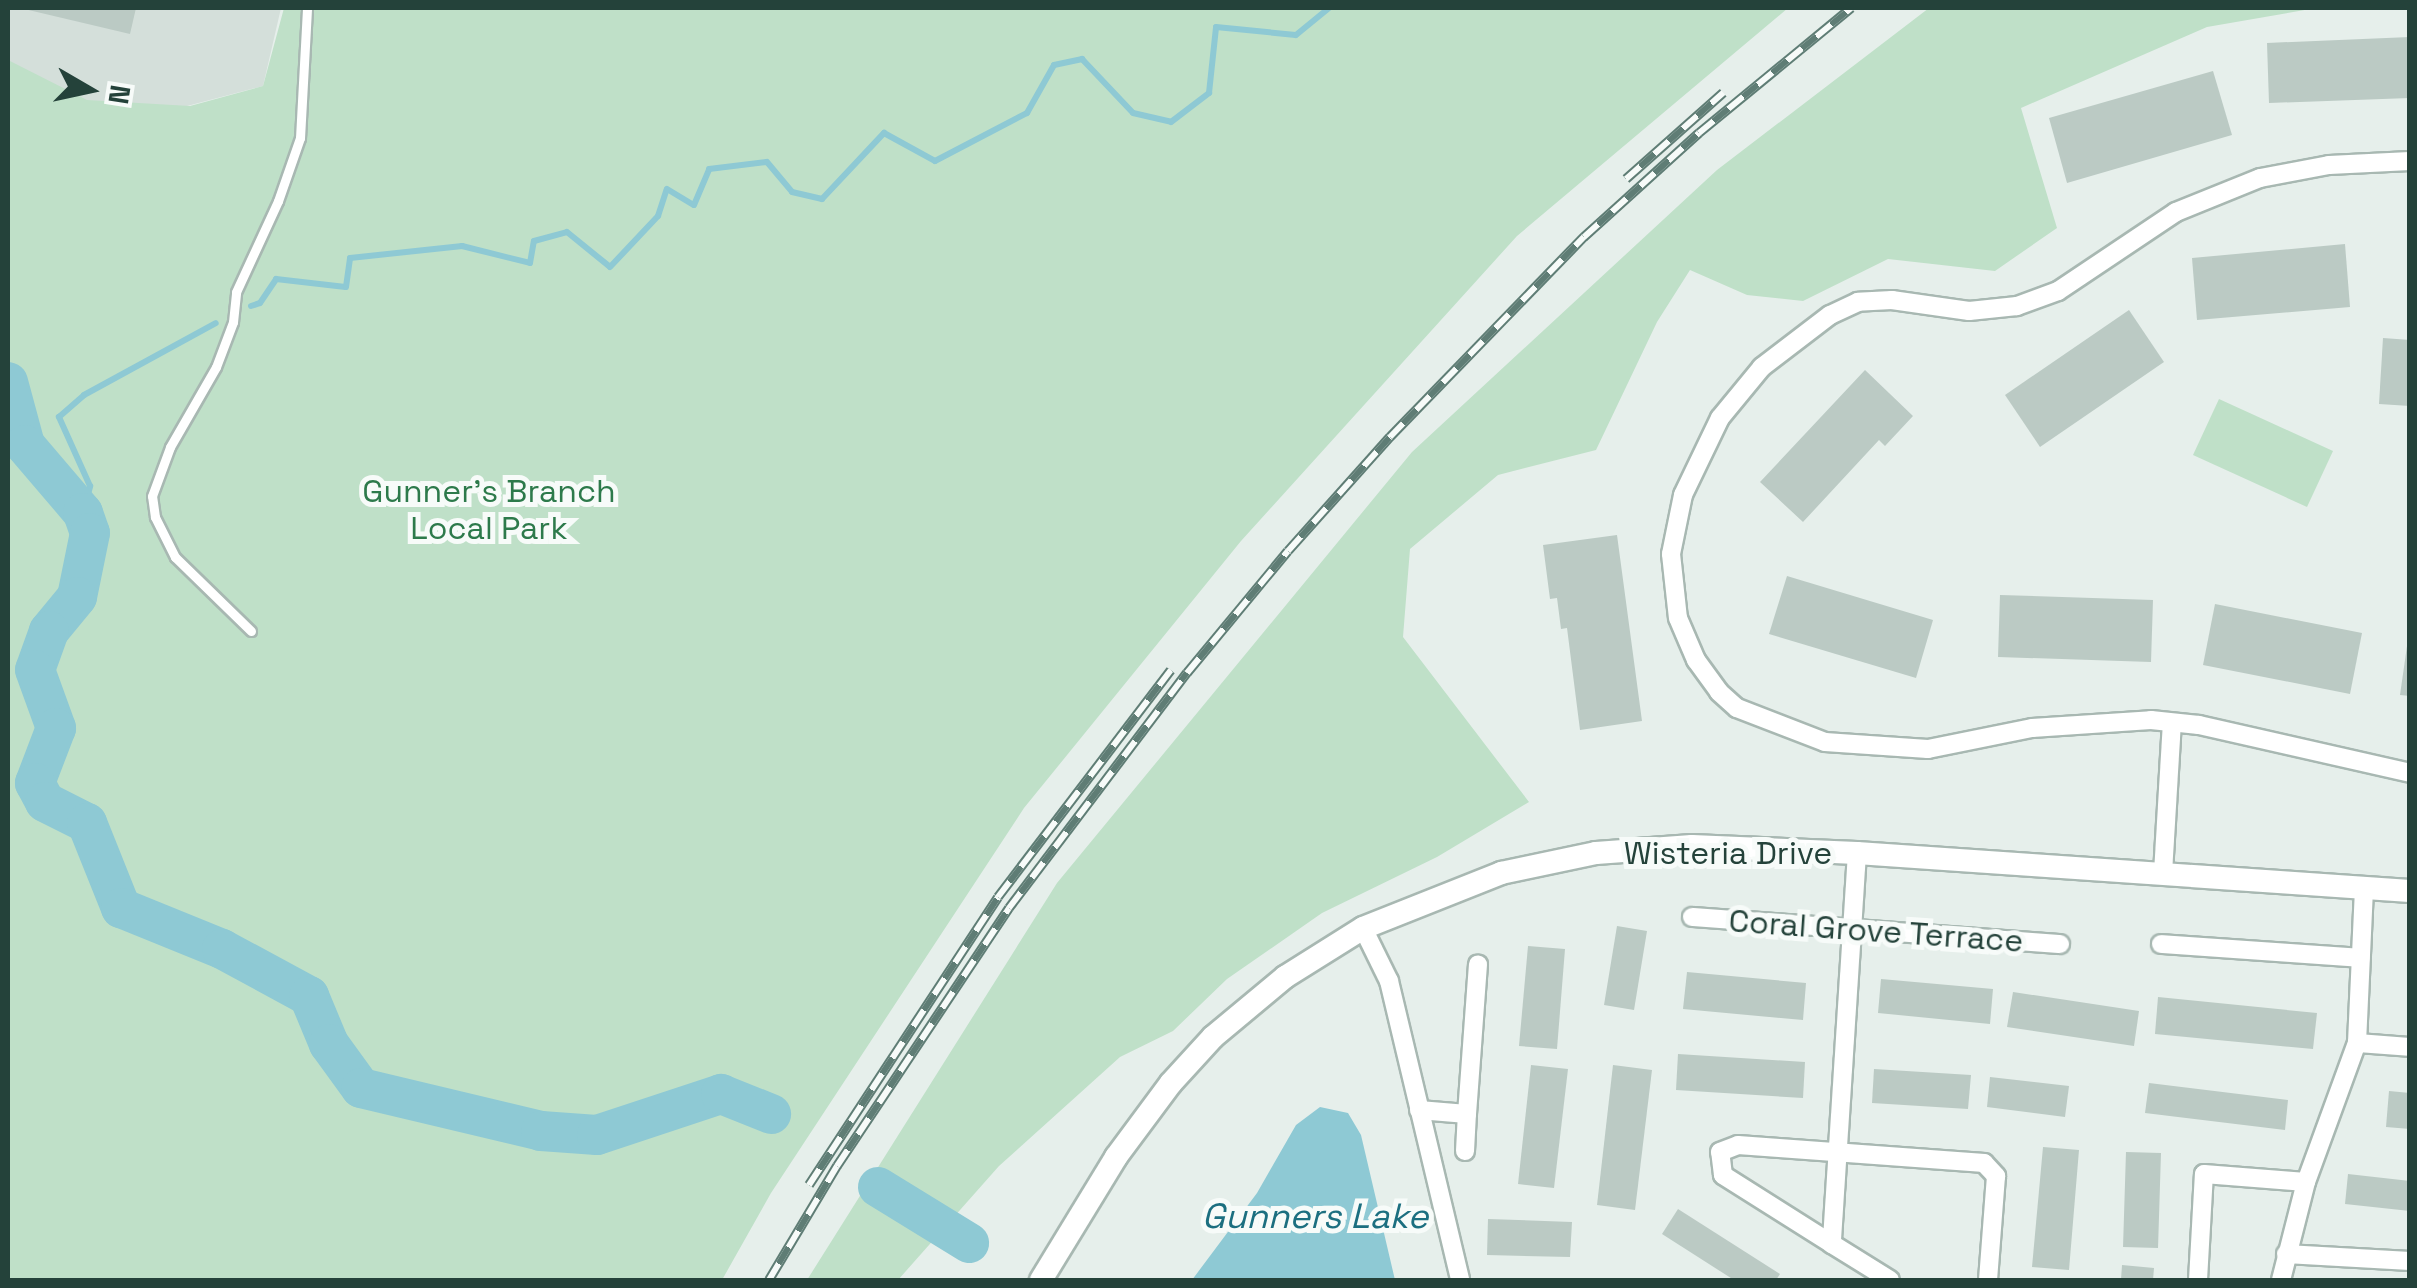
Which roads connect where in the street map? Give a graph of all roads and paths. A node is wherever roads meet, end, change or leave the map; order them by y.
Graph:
1 (307, 8) edge
2 (2410, 160) edge
3 (251, 631) dead end
4 (2172, 723) junction
5 (2410, 773) edge
6 (1857, 853) junction
7 (2162, 873) junction
8 (2364, 890) junction
9 (2410, 892) edge
10 (1692, 917) dead end
11 (1363, 928) junction
12 (1853, 928) junction
13 (2060, 944) dead end
14 (2161, 944) dead end
15 (2361, 958) junction
16 (1478, 964) dead end
17 (2357, 1043) junction
18 (2410, 1047) edge
19 (1419, 1110) junction
20 (1467, 1114) junction
21 (1465, 1151) dead end
22 (1838, 1151) junction
23 (2306, 1182) junction
24 (1832, 1244) junction
25 (2286, 1254) junction
26 (2410, 1261) edge
27 (1041, 1280) edge
28 (1460, 1280) edge
29 (1890, 1280) edge
30 (1988, 1280) edge
31 (2198, 1280) edge
32 (2281, 1280) edge

1 - 3 lane
2 - 4 street
4 - 5 street
4 - 7 street
6 - 7 street, Wisteria Drive
6 - 11 street, Wisteria Drive
6 - 12 street
7 - 8 street, Wisteria Drive
8 - 9 street, Wisteria Drive
8 - 15 street
10 - 12 street, Coral Grove Terrace
11 - 19 street
11 - 27 street, Wisteria Drive
12 - 13 street, Coral Grove Terrace
12 - 22 street
14 - 15 street
15 - 17 street
16 - 20 street
17 - 18 street
17 - 23 street
19 - 20 street
19 - 28 street
20 - 21 street
22 - 24 street
22 - 24 street
22 - 30 street
23 - 25 street
23 - 31 street
24 - 29 street
25 - 26 street
25 - 32 street

